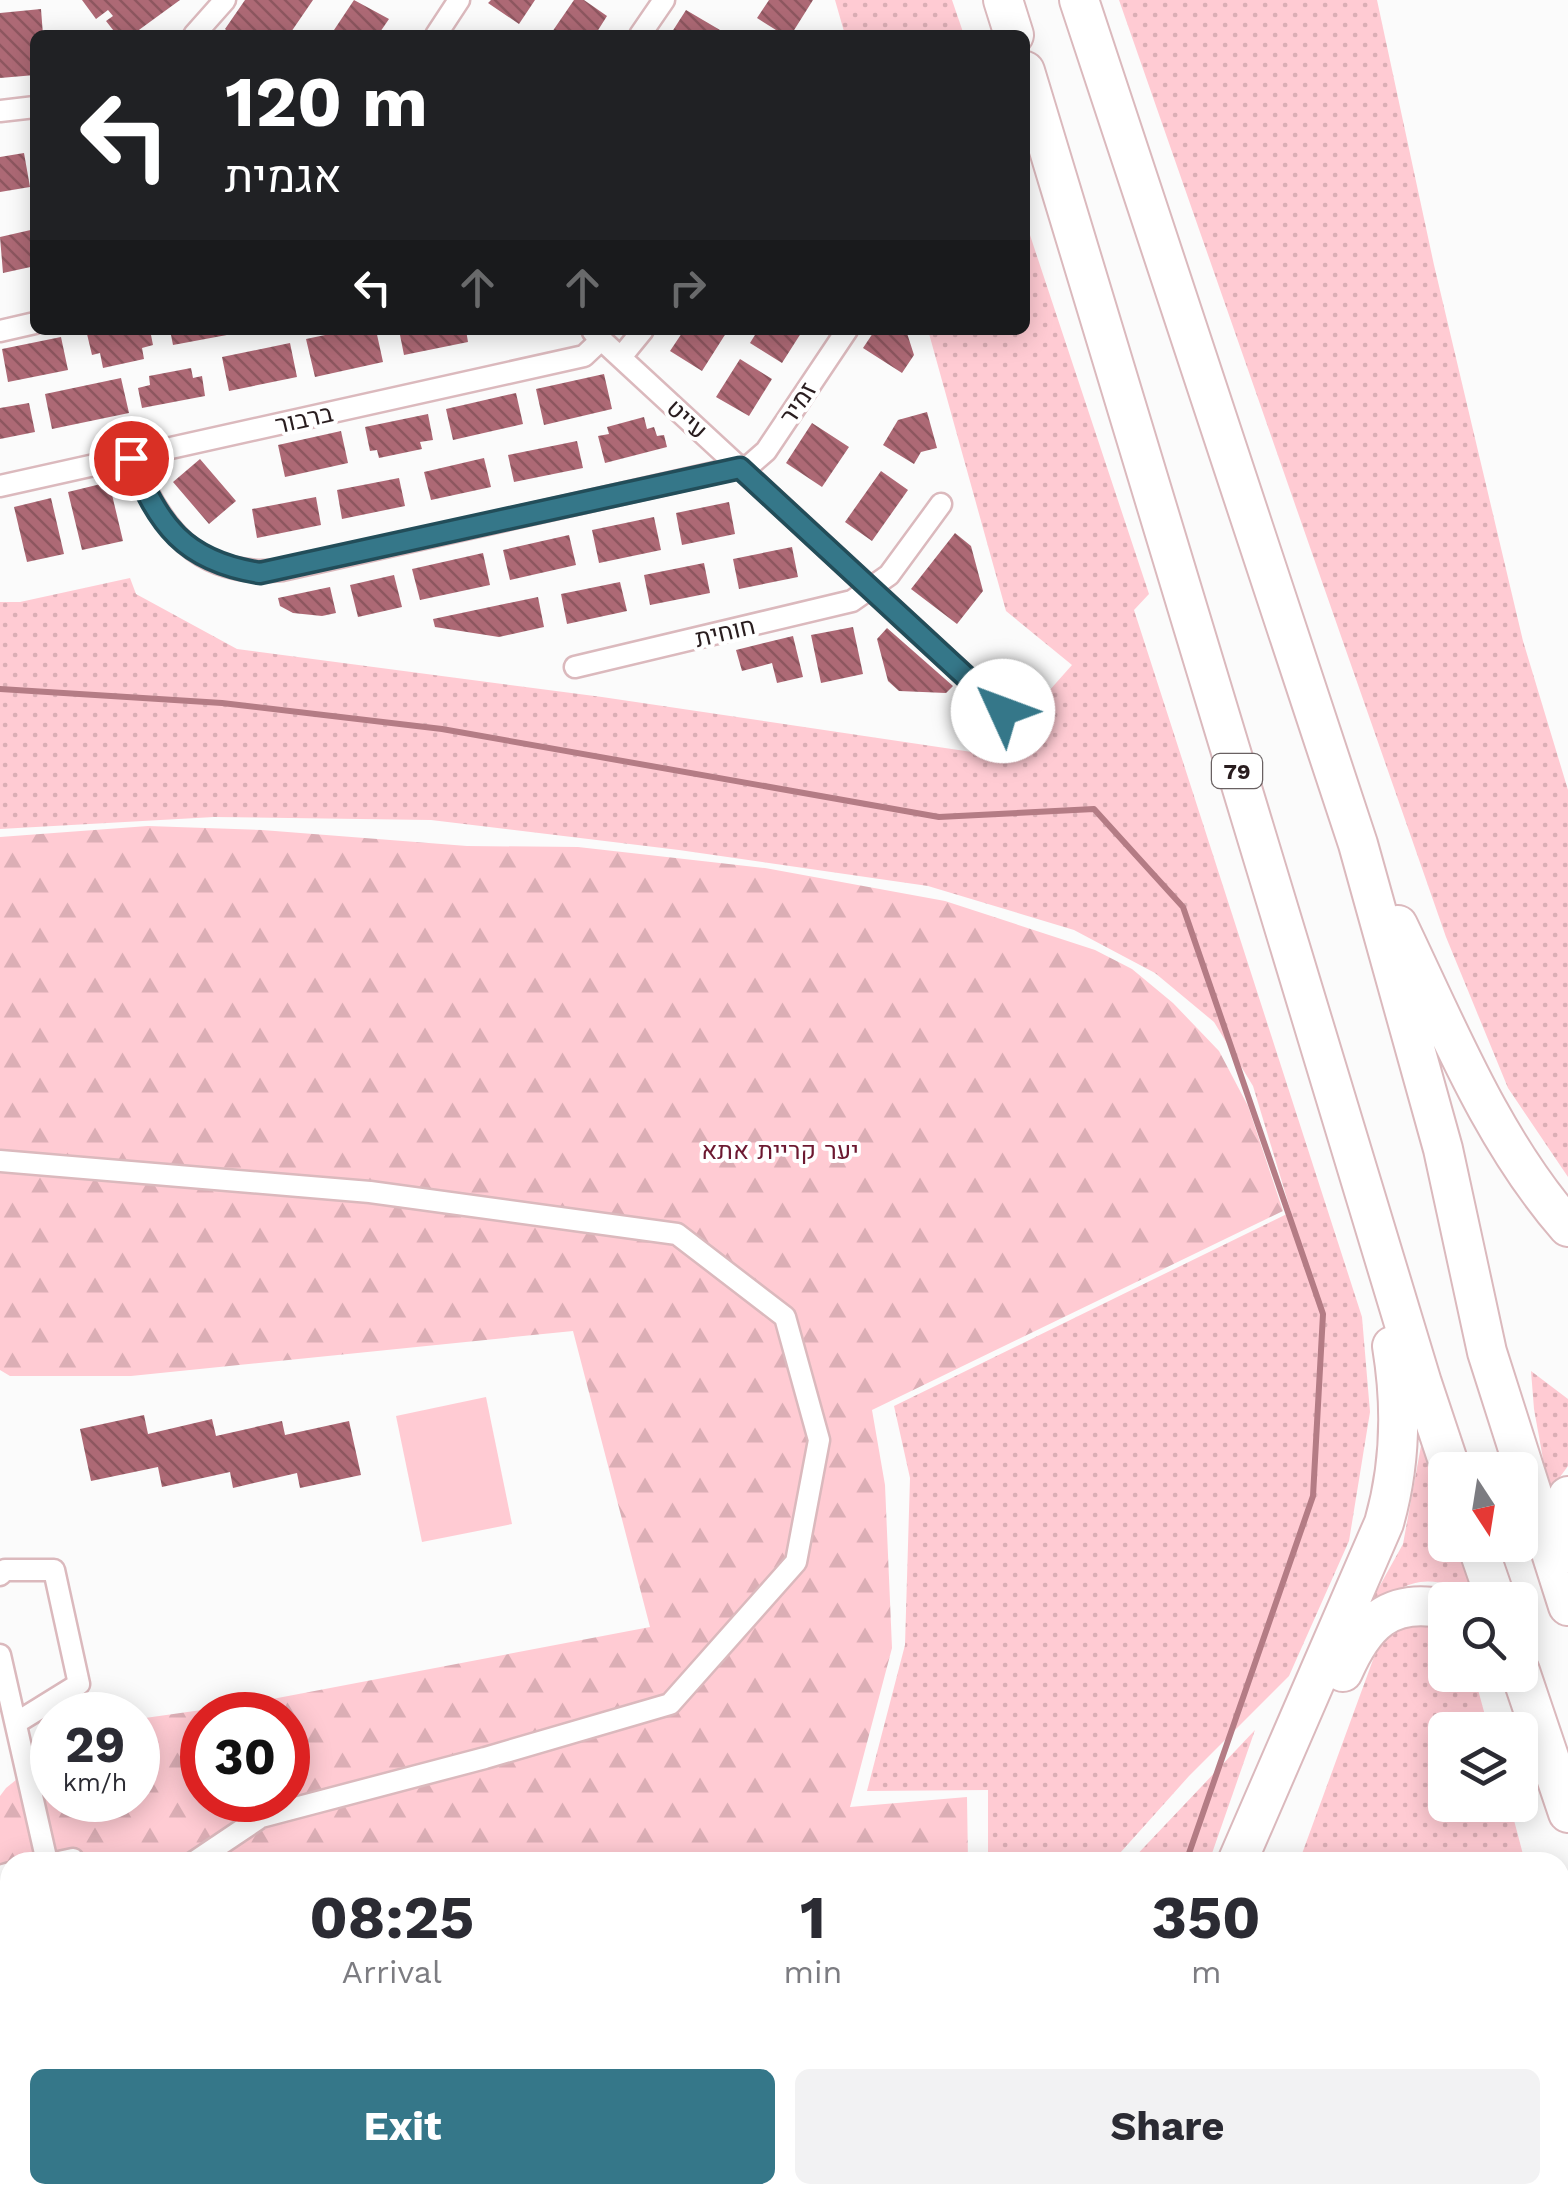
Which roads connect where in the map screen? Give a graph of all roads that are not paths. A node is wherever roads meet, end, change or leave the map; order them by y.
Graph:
1 (225, 0) edge
2 (459, 0) edge
3 (664, 0) edge
4 (1003, 0) edge
5 (1079, 0) edge
6 (198, 30) edge
7 (439, 30) edge
8 (643, 30) edge
9 (1012, 30) edge
10 (1030, 88) edge
11 (30, 108) edge
12 (0, 111) edge
13 (30, 325) edge
14 (0, 331) edge
15 (597, 335) edge
16 (639, 335) edge
17 (844, 335) edge
18 (620, 357) junction
19 (131, 458) junction
20 (740, 468) junction
21 (0, 486) edge
22 (941, 504) dead end
23 (871, 589) junction
24 (575, 668) dead end
25 (1003, 711) dead end
26 (1358, 844) junction
27 (0, 1161) edge
28 (1534, 1189) junction
29 (1371, 1215) junction
30 (1568, 1227) edge
31 (1568, 1256) edge
32 (1446, 1452) edge
33 (1568, 1496) edge
34 (0, 1576) edge
35 (1568, 1591) edge
36 (1428, 1606) edge
37 (1568, 1606) edge
38 (0, 1655) edge
39 (1515, 1692) edge
40 (1527, 1692) edge
41 (16, 1723) junction
42 (1546, 1746) junction
43 (1568, 1813) edge
44 (45, 1852) edge
45 (209, 1852) edge
46 (1241, 1852) edge
47 (1266, 1852) edge

1 - 6 street
2 - 7 street
3 - 8 street
4 - 9 highway
5 - 26 highway
10 - 29 highway, 79
11 - 12 street
13 - 14 street
15 - 18 street, עייט
15 - 19 street, ברבור
16 - 18 street
17 - 20 street, זמיר
18 - 20 street, עייט
19 - 20 street
19 - 21 street, ברבור
20 - 23 street, עייט
22 - 23 street
23 - 24 street, חוחית
23 - 25 street, עייט
26 - 28 highway
26 - 37 highway
27 - 45 street
28 - 30 highway
28 - 31 highway
29 - 32 highway, 79
29 - 46 highway
33 - 35 highway
34 - 41 street
36 - 47 highway
38 - 41 street
39 - 42 highway
40 - 42 highway
41 - 44 street
42 - 43 highway

